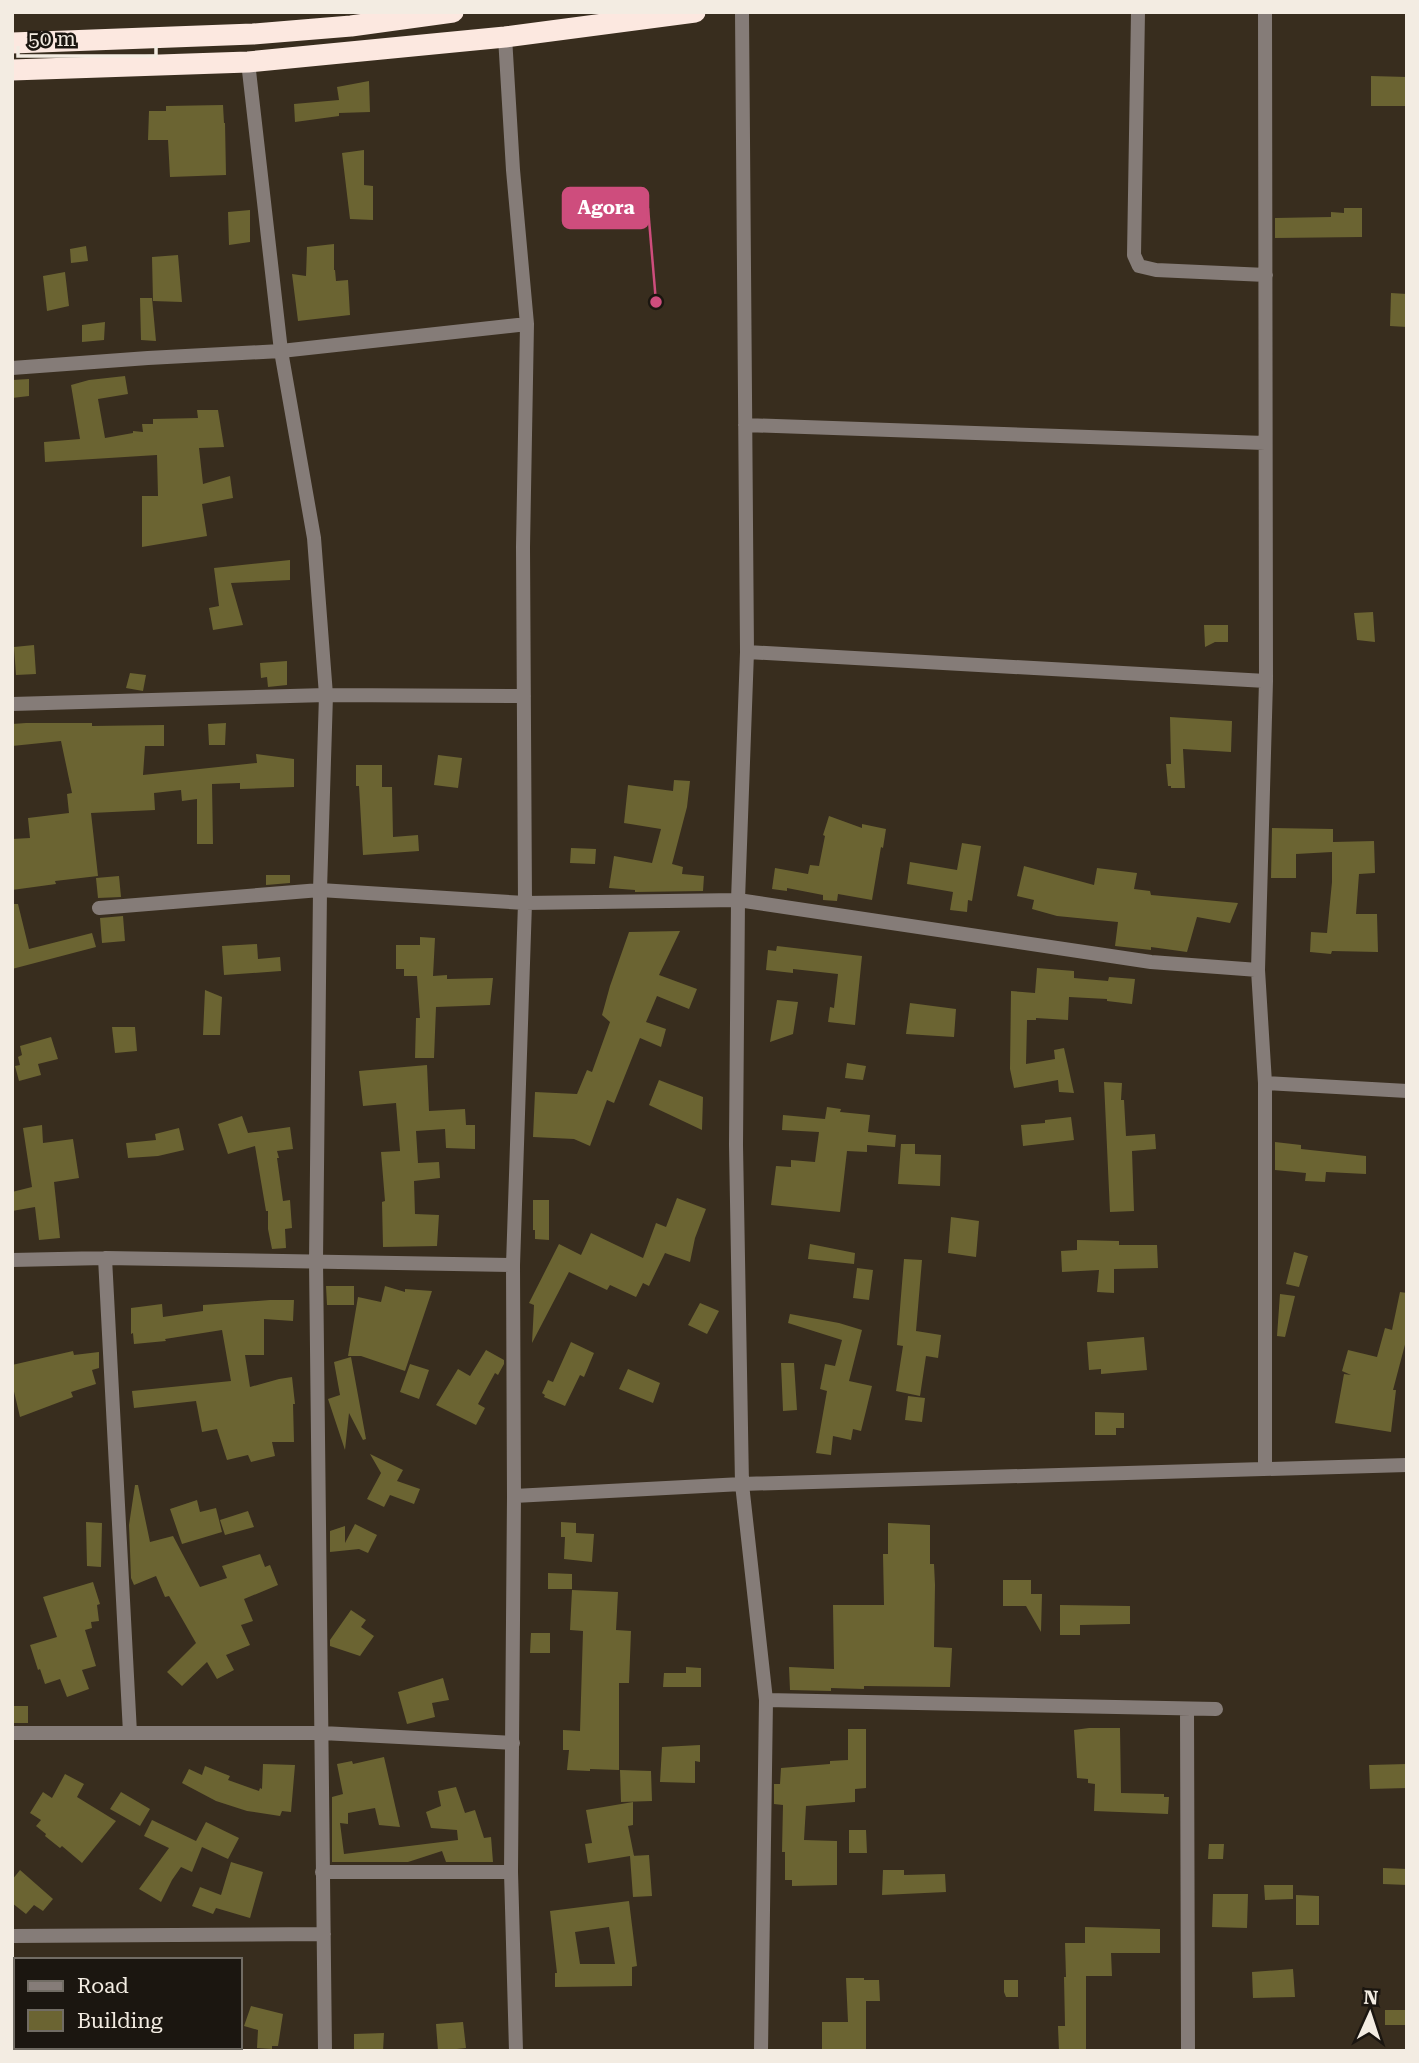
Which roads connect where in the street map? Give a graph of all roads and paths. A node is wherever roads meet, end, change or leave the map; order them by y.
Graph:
1 (453, 12) edge
2 (695, 12) edge
3 (742, 12) edge
4 (1138, 12) edge
5 (1265, 12) edge
6 (351, 19) edge
7 (505, 37) junction
8 (12, 43) edge
9 (248, 62) junction
10 (12, 70) edge
11 (1266, 275) junction
12 (527, 324) junction
13 (281, 351) junction
14 (12, 368) edge
15 (745, 425) junction
16 (1265, 443) junction
17 (747, 652) junction
18 (1266, 681) junction
19 (326, 695) junction
20 (524, 696) junction
21 (12, 704) edge
22 (320, 890) junction
23 (738, 900) junction
24 (525, 903) junction
25 (99, 908) dead end
26 (1258, 970) junction
27 (1265, 1083) junction
28 (1407, 1091) edge
29 (105, 1258) junction
30 (12, 1260) edge
31 (316, 1261) junction
32 (513, 1265) junction
33 (1407, 1465) edge
34 (1265, 1468) junction
35 (743, 1484) junction
36 (514, 1496) junction
37 (766, 1700) junction
38 (1187, 1709) junction
39 (1216, 1709) dead end
40 (12, 1733) edge
41 (130, 1733) junction
42 (322, 1733) junction
43 (513, 1743) junction
44 (322, 1872) junction
45 (511, 1872) junction
46 (324, 1934) junction
47 (12, 1936) edge
48 (325, 2051) edge
49 (516, 2051) edge
50 (761, 2051) edge
51 (1188, 2051) edge

1 - 6 highway
2 - 7 highway
3 - 15 street
4 - 11 street
5 - 11 street
6 - 8 highway
7 - 9 highway
7 - 12 street
9 - 10 highway
9 - 13 street
11 - 16 street
12 - 13 street
12 - 20 street
13 - 14 street
13 - 19 street
15 - 16 street
15 - 17 street
16 - 18 street
17 - 18 street
17 - 23 street
18 - 26 street
19 - 20 street
19 - 21 street
19 - 22 street
20 - 24 street
22 - 24 street
22 - 25 street
22 - 31 street
23 - 24 street
23 - 26 street
23 - 35 street
24 - 32 street
26 - 27 street
27 - 28 street
27 - 34 street
29 - 30 street
29 - 31 street
29 - 41 street
31 - 32 street
31 - 42 street
32 - 36 street
33 - 34 street
34 - 35 street
35 - 36 street
35 - 37 street
36 - 43 street
37 - 38 street
37 - 50 street
38 - 39 street
38 - 51 street
40 - 41 street
41 - 42 street
42 - 43 street
42 - 44 street
43 - 45 street
44 - 45 street
44 - 46 street
45 - 49 street
46 - 47 street
46 - 48 street

